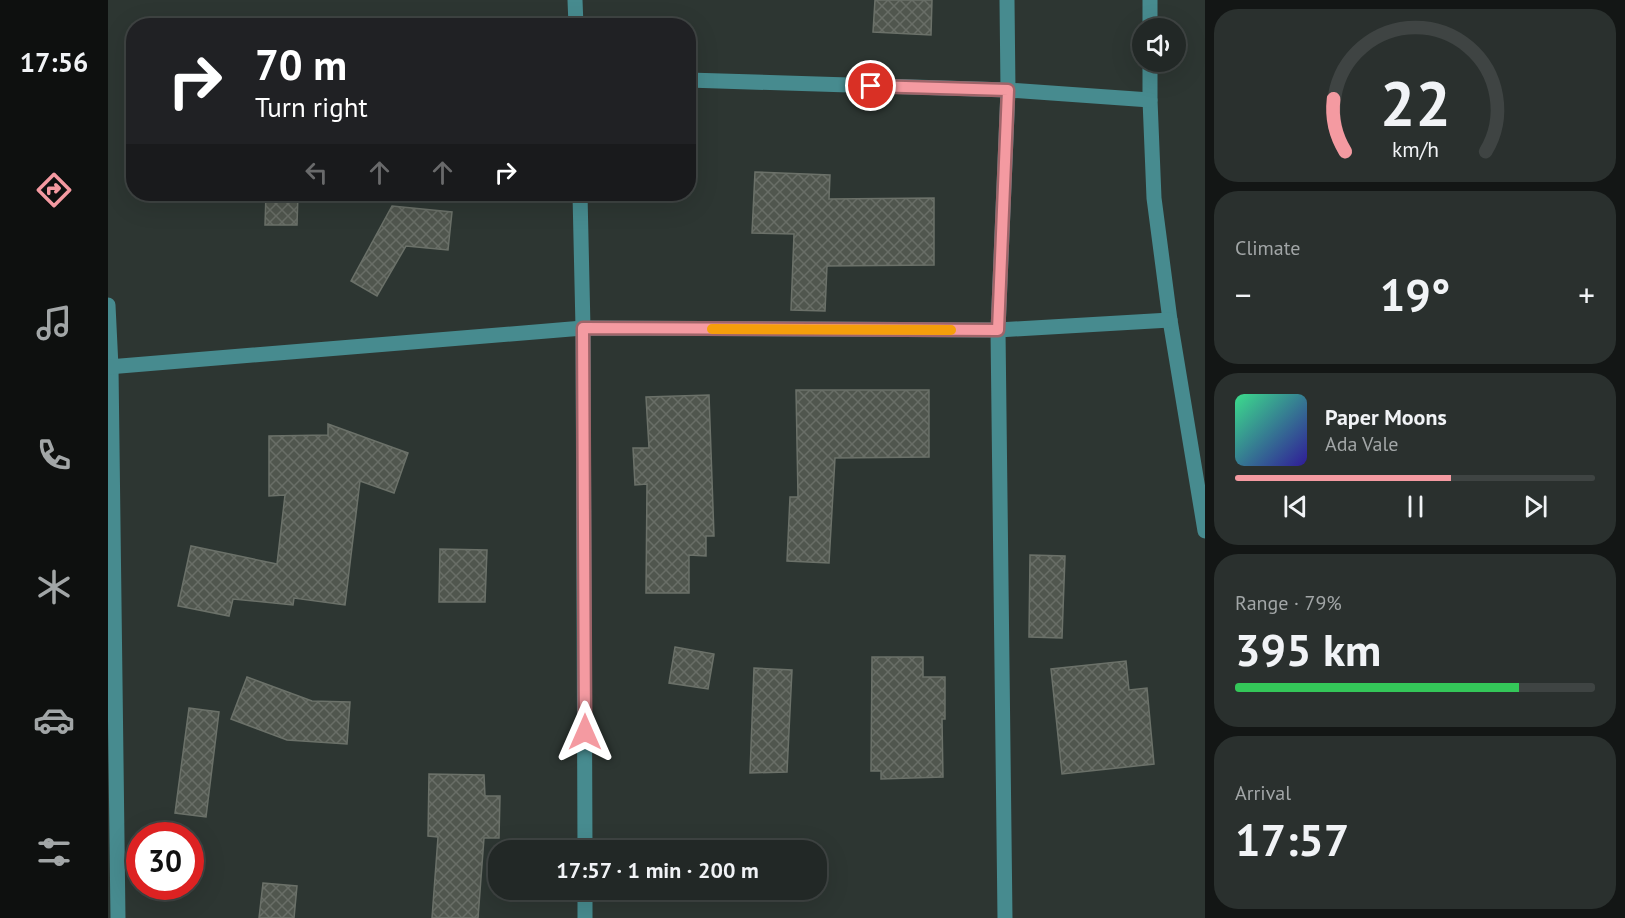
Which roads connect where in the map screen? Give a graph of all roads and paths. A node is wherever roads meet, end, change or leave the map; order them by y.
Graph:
1 (575, 0) edge
2 (1007, 0) edge
3 (1150, 0) edge
4 (576, 18) edge
5 (1150, 18) edge
6 (1150, 72) edge
7 (696, 80) edge
8 (1008, 90) junction
9 (1150, 100) junction
10 (580, 201) edge
11 (108, 305) edge
12 (1170, 320) junction
13 (583, 328) junction
14 (998, 330) junction
15 (109, 367) edge
16 (1205, 531) edge
17 (585, 840) edge
18 (585, 900) edge
19 (118, 918) edge
20 (585, 918) edge
21 (1005, 918) edge

1 - 4 street
2 - 8 street
3 - 5 street
6 - 9 street
7 - 8 street
8 - 9 street
8 - 14 street
9 - 12 street
10 - 13 street
11 - 15 street
12 - 14 street
12 - 16 street
13 - 14 street
13 - 15 street
13 - 17 street
14 - 21 street
15 - 19 street
18 - 20 street

